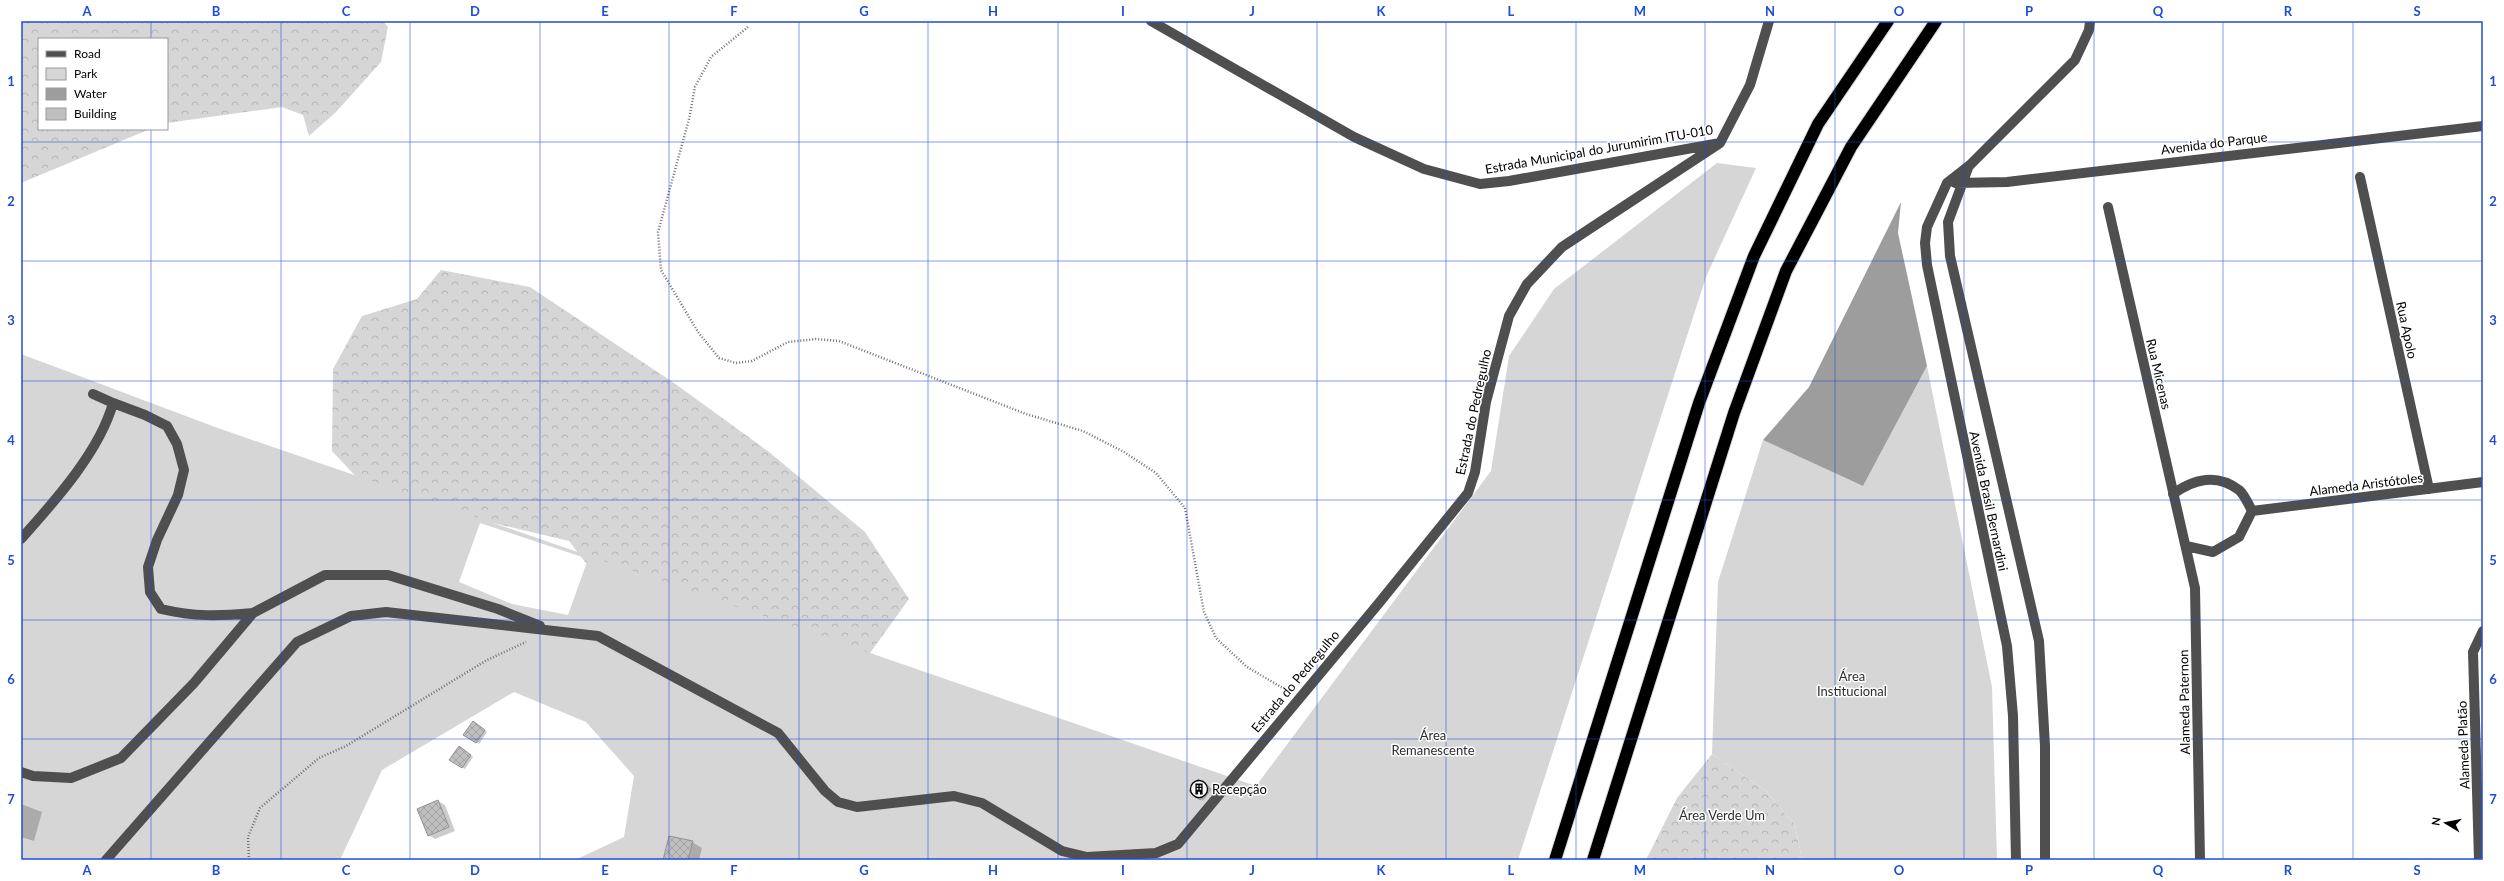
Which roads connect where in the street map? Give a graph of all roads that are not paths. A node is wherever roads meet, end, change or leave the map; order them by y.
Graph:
1 (1151, 21) edge
2 (1769, 21) edge
3 (1888, 21) edge
4 (1936, 21) edge
5 (2090, 21) edge
6 (2483, 126) edge
7 (1720, 143) junction
8 (1970, 165) junction
9 (2360, 178) dead end
10 (1947, 183) junction
11 (1961, 183) junction
12 (2108, 207) dead end
13 (93, 394) dead end
14 (113, 403) junction
15 (2483, 482) edge
16 (2429, 489) junction
17 (2174, 494) junction
18 (2252, 511) junction
19 (21, 539) edge
20 (2186, 546) junction
21 (253, 613) junction
22 (552, 630) junction
23 (2483, 631) edge
24 (21, 772) edge
25 (106, 860) edge
26 (1554, 860) edge
27 (1593, 860) edge
28 (2016, 860) edge
29 (2045, 860) edge
30 (2200, 860) edge
31 (2479, 860) edge

1 - 7 street, Estrada Municipal do Jurumirim ITU-010
2 - 7 street, Estrada Municipal do Jurumirim ITU-010
3 - 26 highway
4 - 27 highway
5 - 8 street, Avenida Brasil Bernardini
6 - 11 street, Avenida do Parque
7 - 22 street, Estrada do Pedregulho
8 - 10 street, Avenida Brasil Bernardini
8 - 11 street, Avenida Brasil Bernardini
9 - 16 street, Rua Apolo
10 - 11 street, Avenida do Parque
10 - 28 street, Avenida Brasil Bernardini
11 - 29 street, Avenida Brasil Bernardini
12 - 17 street, Rua Micenas
13 - 14 street
14 - 19 street
14 - 21 street
15 - 16 street, Alameda Aristótoles
16 - 18 street, Alameda Aristótoles
17 - 18 street
17 - 20 street, Rua Micenas
18 - 20 street
20 - 30 street, Alameda Paternon
21 - 22 street
21 - 24 street
22 - 25 street
23 - 31 street, Alameda Platão

